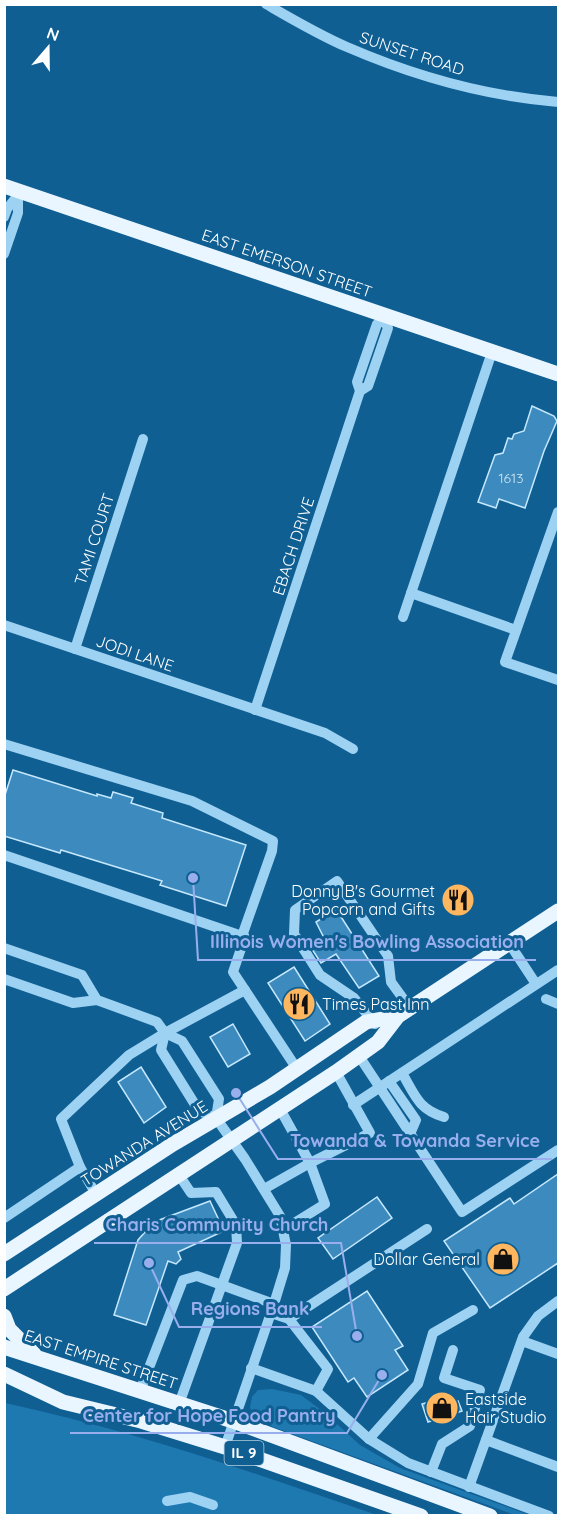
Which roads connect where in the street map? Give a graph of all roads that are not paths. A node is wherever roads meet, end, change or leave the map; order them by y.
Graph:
1 (266, 4) edge
2 (558, 102) edge
3 (14, 191) edge
4 (4, 217) edge
5 (4, 254) edge
6 (385, 318) junction
7 (492, 352) junction
8 (558, 374) edge
9 (143, 439) dead end
10 (558, 512) edge
11 (411, 593) junction
12 (403, 617) dead end
13 (4, 625) edge
14 (516, 630) junction
15 (75, 649) junction
16 (558, 680) edge
17 (255, 710) junction
18 (4, 744) edge
19 (353, 749) dead end
20 (4, 855) edge
21 (558, 911) edge
22 (242, 936) junction
23 (508, 943) junction
24 (4, 948) edge
25 (558, 972) edge
26 (4, 979) edge
27 (537, 984) junction
28 (245, 990) junction
29 (546, 999) dead end
30 (97, 1000) junction
31 (558, 1004) edge
32 (404, 1012) junction
33 (373, 1021) junction
34 (165, 1033) junction
35 (383, 1036) junction
36 (359, 1056) junction
37 (297, 1069) junction
38 (336, 1072) junction
39 (402, 1073) junction
40 (384, 1084) junction
41 (354, 1105) junction
42 (280, 1109) junction
43 (444, 1117) dead end
44 (216, 1118) junction
45 (232, 1140) junction
46 (558, 1150) edge
47 (310, 1163) junction
48 (80, 1167) junction
49 (179, 1175) junction
50 (264, 1188) junction
51 (96, 1194) junction
52 (4, 1218) edge
53 (427, 1229) dead end
54 (283, 1230) junction
55 (4, 1254) edge
56 (222, 1286) junction
57 (8, 1287) edge
58 (558, 1301) edge
59 (4, 1302) edge
60 (272, 1309) junction
61 (472, 1310) dead end
62 (554, 1310) edge
63 (4, 1316) edge
64 (289, 1319) junction
65 (522, 1341) junction
66 (4, 1347) edge
67 (453, 1350) dead end
68 (558, 1354) edge
69 (38, 1358) junction
70 (251, 1368) junction
71 (4, 1374) edge
72 (4, 1387) edge
73 (140, 1391) junction
74 (316, 1391) junction
75 (63, 1402) junction
76 (179, 1404) junction
77 (233, 1421) junction
78 (369, 1439) junction
79 (486, 1440) junction
80 (225, 1447) junction
81 (558, 1467) edge
82 (431, 1472) junction
83 (469, 1487) junction
84 (167, 1501) dead end
85 (213, 1505) dead end
86 (421, 1515) edge
87 (490, 1515) edge
88 (549, 1515) edge

1 - 2 street, SUNSET ROAD
3 - 4 street
3 - 5 street
3 - 6 main road, EAST EMERSON STREET
6 - 7 main road, EAST EMERSON STREET
6 - 17 street, EBACH DRIVE
7 - 8 main road, EAST EMERSON STREET
7 - 11 street
9 - 15 street, TAMI COURT
10 - 14 street
11 - 12 street
11 - 14 street
13 - 15 street, JODI LANE
14 - 16 street
15 - 17 street, JODI LANE
17 - 19 street, JODI LANE
18 - 22 street
20 - 22 street
21 - 23 main road, TOWANDA AVENUE
22 - 28 street
23 - 27 street
23 - 32 main road, TOWANDA AVENUE
24 - 30 street
25 - 27 street
26 - 30 street
27 - 39 street
28 - 34 street
28 - 37 street
29 - 31 street
30 - 34 street
32 - 33 main road, TOWANDA AVENUE
32 - 33 street
32 - 35 main road, TOWANDA AVENUE
33 - 35 street
33 - 37 main road, TOWANDA AVENUE
34 - 44 street
34 - 44 street
34 - 48 street
35 - 36 main road, TOWANDA AVENUE
36 - 38 main road, TOWANDA AVENUE
36 - 40 street
37 - 44 main road, TOWANDA AVENUE
38 - 41 street
38 - 42 main road, TOWANDA AVENUE
39 - 40 street
39 - 43 street
40 - 41 street
40 - 46 street
41 - 47 street
42 - 45 main road, TOWANDA AVENUE
42 - 47 street
44 - 45 street
44 - 51 main road, TOWANDA AVENUE
45 - 49 main road, TOWANDA AVENUE
45 - 50 street
47 - 50 street
47 - 54 street
48 - 51 street
48 - 52 street
49 - 56 street
49 - 57 main road, TOWANDA AVENUE
50 - 54 street
51 - 55 main road, TOWANDA AVENUE
53 - 64 street
54 - 60 street
56 - 60 street
56 - 73 street
56 - 76 street
57 - 59 main road
58 - 62 street
60 - 64 street
60 - 70 street
61 - 78 street
62 - 65 street
63 - 69 main road
64 - 74 street
65 - 68 street
65 - 79 street
66 - 69 main road, EAST EMPIRE STREET / IL 9
67 - 82 street
69 - 73 main road, EAST EMPIRE STREET / IL 9
70 - 74 street
70 - 77 street
71 - 75 main road, IL 9
72 - 75 main road, IL 9
73 - 76 main road, EAST EMPIRE STREET / IL 9
74 - 78 street
75 - 80 main road, IL 9
76 - 77 main road, EAST EMPIRE STREET / IL 9
77 - 80 street
77 - 87 main road, EAST EMPIRE STREET / IL 9
78 - 82 street
79 - 81 street
79 - 83 street
80 - 86 main road, IL 9
82 - 83 street
83 - 88 street
84 - 85 street

